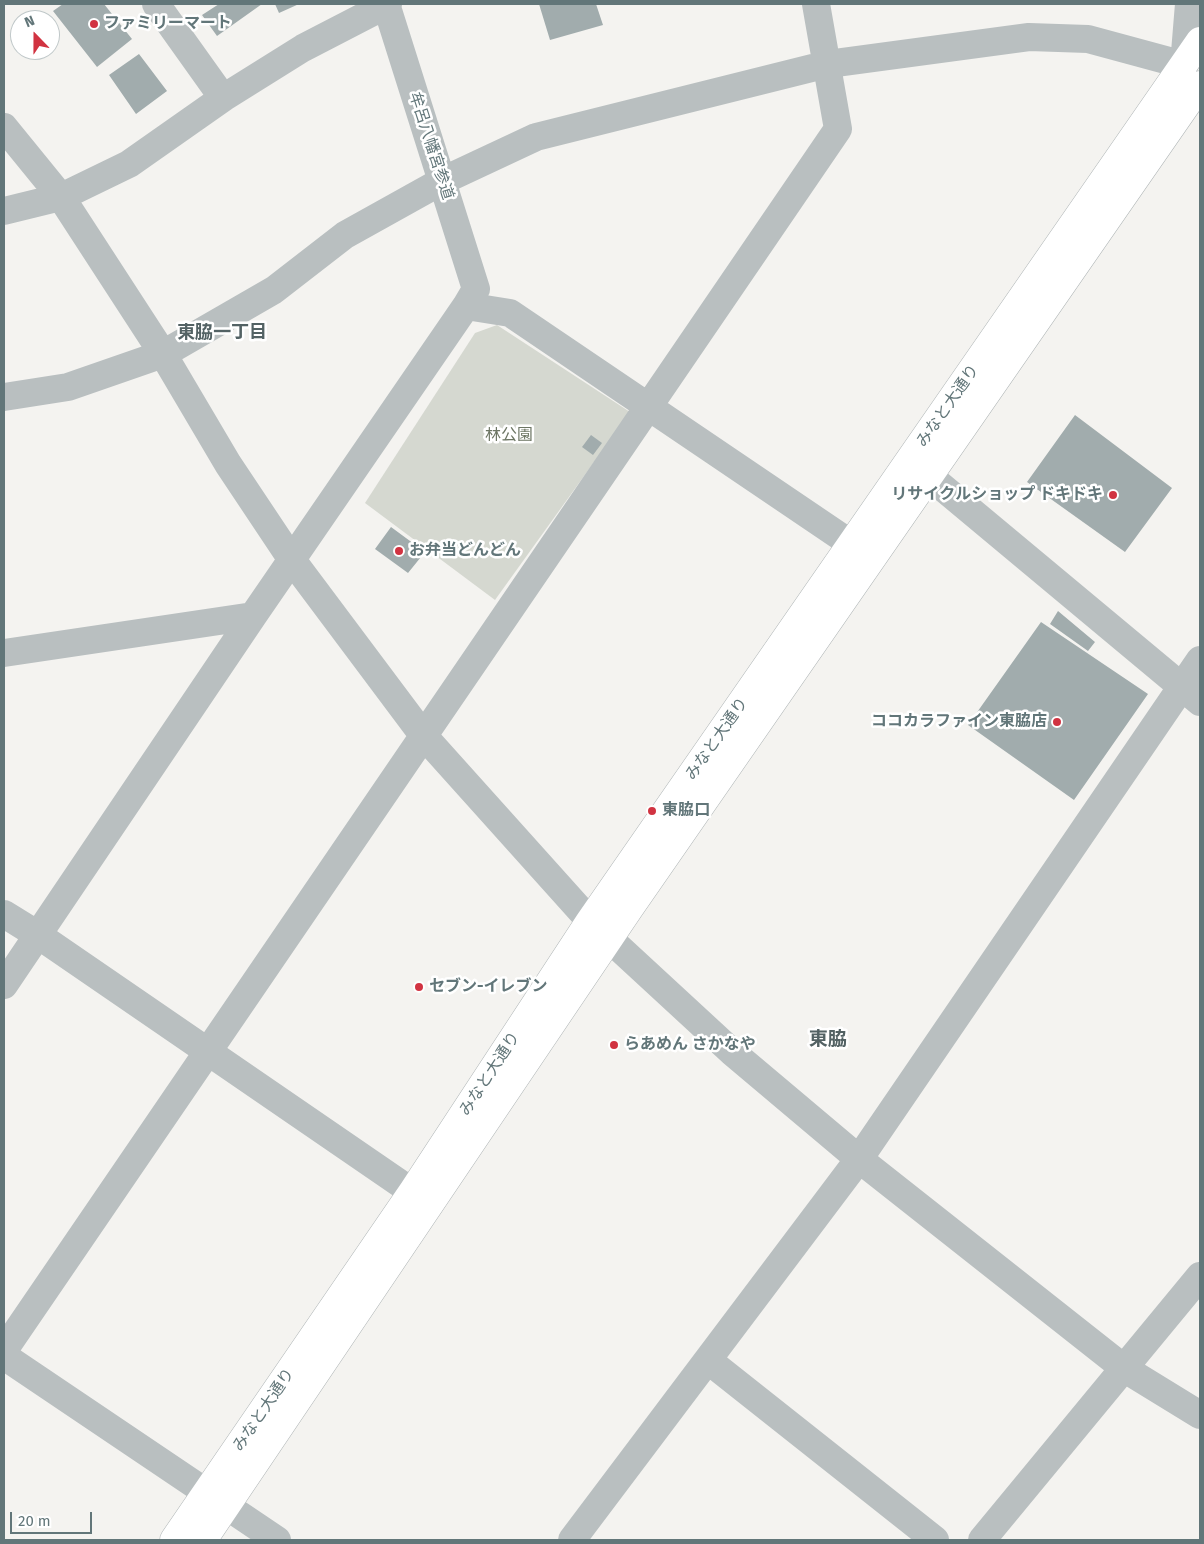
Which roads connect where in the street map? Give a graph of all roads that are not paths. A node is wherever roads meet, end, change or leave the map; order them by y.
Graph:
1 (156, 4) edge
2 (387, 4) edge
3 (816, 4) edge
4 (1189, 4) edge
5 (1200, 41) edge
6 (828, 64) junction
7 (1196, 81) edge
8 (223, 98) junction
9 (4, 127) edge
10 (442, 181) junction
11 (61, 197) junction
12 (4, 211) edge
13 (471, 298) junction
14 (163, 354) junction
15 (4, 397) edge
16 (649, 408) junction
17 (920, 469) junction
18 (863, 551) junction
19 (292, 560) junction
20 (253, 616) junction
21 (4, 653) edge
22 (1200, 660) edge
23 (1191, 694) edge
24 (423, 735) junction
25 (4, 914) edge
26 (599, 931) junction
27 (38, 935) junction
28 (4, 985) edge
29 (208, 1052) junction
30 (859, 1159) junction
31 (421, 1198) junction
32 (1200, 1276) edge
33 (4, 1350) edge
34 (4, 1356) edge
35 (709, 1361) junction
36 (1125, 1369) junction
37 (1200, 1415) edge
38 (218, 1499) junction
39 (174, 1540) edge
40 (203, 1540) edge
41 (277, 1540) edge
42 (572, 1540) edge
43 (935, 1540) edge
44 (982, 1540) edge

1 - 8 street
2 - 8 street
2 - 10 street, 牟呂八幡宮参道
3 - 6 street
4 - 7 street
5 - 7 main road, みなと大通り
6 - 7 street
6 - 10 street
6 - 16 street
7 - 17 main road, みなと大通り
8 - 11 street
9 - 11 street
10 - 13 street, 牟呂八幡宮参道
10 - 14 street
11 - 12 street
11 - 14 street
13 - 16 street
13 - 19 street
14 - 15 street
14 - 19 street
16 - 18 street
16 - 24 street
17 - 18 main road, みなと大通り
17 - 23 street
18 - 26 main road, みなと大通り
19 - 20 street
19 - 24 street
20 - 21 street
20 - 27 street
22 - 23 street
23 - 30 street
24 - 26 street
24 - 29 street
25 - 27 street
26 - 30 street
26 - 31 main road, みなと大通り
27 - 28 street
27 - 29 street
29 - 31 street
29 - 33 street
30 - 35 street
30 - 36 street
31 - 38 main road, みなと大通り
32 - 36 street
34 - 38 street
35 - 42 street
35 - 43 street
36 - 37 street
36 - 44 street
38 - 39 main road, みなと大通り
38 - 40 main road, みなと大通り
38 - 41 street

